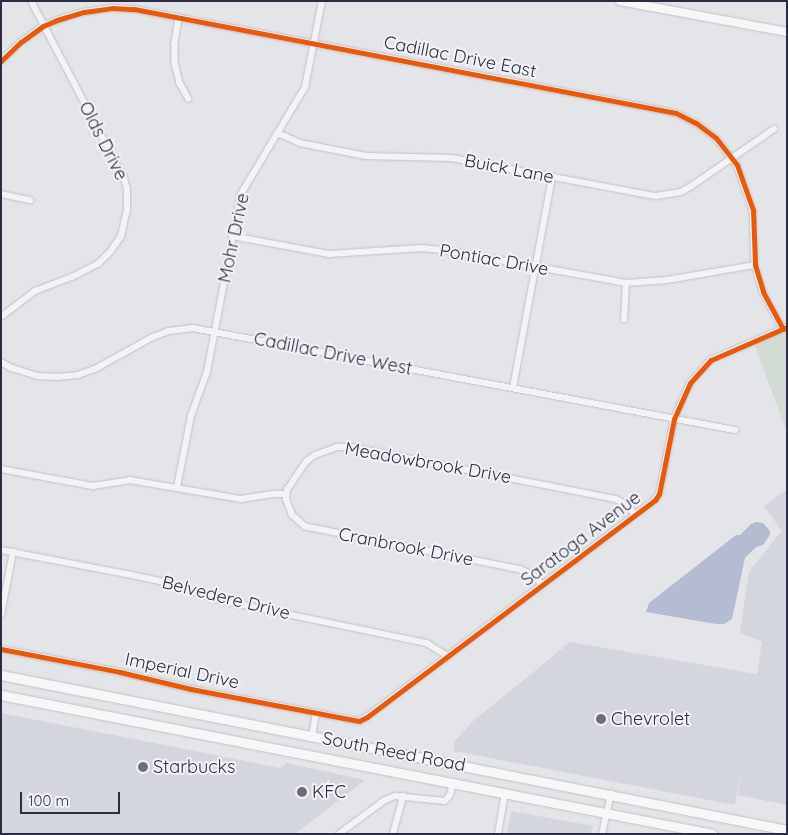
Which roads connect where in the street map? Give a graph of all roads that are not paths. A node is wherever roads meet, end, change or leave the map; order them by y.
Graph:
1 (30, 1) edge
2 (322, 1) edge
3 (620, 1) edge
4 (179, 18) junction
5 (44, 26) junction
6 (787, 32) edge
7 (314, 43) junction
8 (1, 61) edge
9 (189, 99) dead end
10 (774, 129) dead end
11 (278, 133) junction
12 (733, 158) junction
13 (552, 177) junction
14 (1, 194) edge
15 (30, 200) dead end
16 (232, 236) junction
17 (755, 265) junction
18 (535, 267) junction
19 (626, 283) junction
20 (1, 317) edge
21 (624, 320) dead end
22 (785, 328) edge
23 (215, 331) junction
24 (1, 362) edge
25 (513, 388) junction
26 (674, 419) junction
27 (735, 430) dead end
28 (1, 469) edge
29 (177, 487) junction
30 (286, 494) junction
31 (635, 514) junction
32 (1, 550) edge
33 (13, 552) junction
34 (542, 585) junction
35 (1, 615) edge
36 (1, 649) edge
37 (448, 656) junction
38 (1, 676) edge
39 (1, 695) edge
40 (316, 713) junction
41 (356, 721) joint
42 (312, 736) junction
43 (452, 783) junction
44 (505, 793) junction
45 (611, 794) junction
46 (403, 796) junction
47 (606, 813) junction
48 (787, 830) edge
49 (339, 834) edge
50 (393, 834) edge
51 (498, 834) edge
52 (602, 834) edge
53 (713, 834) edge

1 - 5 street, Olds Drive
2 - 7 street, Mohr Drive
3 - 6 street
4 - 5 street, Cadillac Drive East
4 - 7 street, Cadillac Drive East
4 - 9 street
5 - 8 street, Cadillac Drive East
5 - 20 street, Olds Drive
7 - 11 street, Mohr Drive
7 - 12 street, Cadillac Drive East
10 - 12 street, Buick Lane
11 - 13 street, Buick Lane
11 - 16 street, Mohr Drive
12 - 13 street, Buick Lane
12 - 17 street, Cadillac Drive East
13 - 18 street
14 - 15 street
16 - 18 street, Pontiac Drive
16 - 23 street, Mohr Drive
17 - 19 street, Pontiac Drive
17 - 22 street, Cadillac Drive East
18 - 19 street, Pontiac Drive
18 - 25 street
19 - 21 street
22 - 26 street, Saratoga Avenue
23 - 24 street, Cadillac Drive West
23 - 25 street, Cadillac Drive West
23 - 29 street, Mohr Drive
25 - 26 street, Cadillac Drive West
26 - 27 street, Cadillac Drive West
26 - 31 street, Saratoga Avenue
28 - 29 street
29 - 30 street
30 - 31 street, Meadowbrook Drive
30 - 34 street, Cranbrook Drive
31 - 34 street, Saratoga Avenue
32 - 33 street, Belvedere Drive
33 - 35 street
33 - 37 street, Belvedere Drive
34 - 37 street, Saratoga Avenue
36 - 40 street, Imperial Drive
37 - 41 street, Saratoga Avenue
38 - 42 main road, South Reed Road
39 - 43 main road, South Reed Road
40 - 41 street, Imperial Drive
40 - 42 street
42 - 45 main road, South Reed Road
43 - 44 main road, South Reed Road
43 - 46 street
44 - 47 main road, South Reed Road
44 - 51 street
45 - 47 street
45 - 48 main road, South Reed Road
46 - 49 street
46 - 50 street
47 - 52 street
47 - 53 main road, South Reed Road

